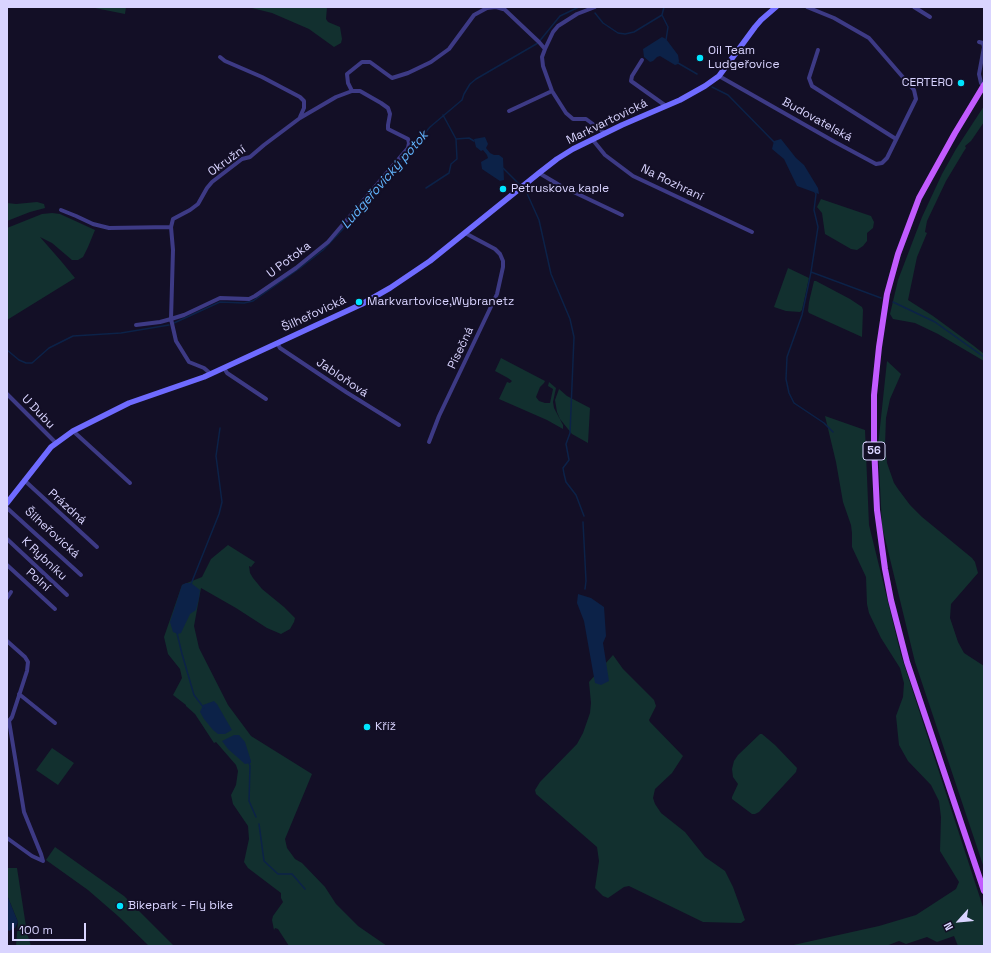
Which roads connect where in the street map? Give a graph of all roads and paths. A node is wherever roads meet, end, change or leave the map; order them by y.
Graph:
1 (595, 7) edge
2 (776, 7) edge
3 (807, 7) edge
4 (914, 7) edge
5 (503, 8) edge
6 (930, 17) dead end
7 (979, 42) dead end
8 (984, 47) edge
9 (545, 49) junction
10 (818, 50) dead end
11 (220, 57) dead end
12 (642, 60) dead end
13 (720, 76) junction
14 (984, 85) edge
15 (352, 91) junction
16 (552, 91) junction
17 (666, 106) junction
18 (510, 111) dead end
19 (300, 118) junction
20 (605, 133) junction
21 (592, 139) junction
22 (896, 139) junction
23 (557, 159) joint
24 (539, 173) junction
25 (61, 210) dead end
26 (622, 215) dead end
27 (171, 227) junction
28 (752, 232) dead end
29 (465, 233) junction
30 (171, 319) junction
31 (136, 325) dead end
32 (278, 343) junction
33 (224, 368) junction
34 (211, 374) junction
35 (7, 394) edge
36 (266, 399) dead end
37 (399, 426) dead end
38 (73, 431) junction
39 (428, 442) dead end
40 (56, 443) junction
41 (24, 480) junction
42 (130, 483) dead end
43 (7, 503) edge
44 (7, 508) edge
45 (7, 539) edge
46 (97, 547) dead end
47 (7, 566) edge
48 (81, 575) dead end
49 (11, 592) dead end
50 (67, 594) dead end
51 (7, 598) edge
52 (55, 608) dead end
53 (7, 641) edge
54 (19, 694) junction
55 (8, 721) edge
56 (55, 723) dead end
57 (7, 838) edge
58 (984, 891) edge

1 - 9 street
2 - 13 street, Markvartovická
3 - 22 street, Budovatelská
4 - 6 street
5 - 9 street
5 - 15 street
7 - 8 street
8 - 14 street
9 - 16 street
10 - 22 street, Budovatelská
11 - 19 street
12 - 17 street, Markvartovická
13 - 17 street, Markvartovická
13 - 22 street, Budovatelská
14 - 58 main road, 56
15 - 19 street, Okružní
15 - 30 street, U Potoka
16 - 18 street
16 - 20 street
17 - 20 street, Markvartovická
19 - 27 street, Okružní
20 - 21 street, Markvartovická
21 - 23 street, Markvartovická
21 - 28 street, Na Rozhraní
23 - 24 street, Šilheřovická
24 - 26 street
24 - 29 street, Šilheřovická
25 - 27 street
27 - 30 street
29 - 32 street, Šilheřovická
29 - 39 street, Písečná
30 - 31 street, U Potoka
30 - 34 street
32 - 33 street, Šilheřovická
32 - 37 street, Jabloňová
33 - 34 street, Šilheřovická
33 - 36 street
34 - 38 street, Šilheřovická
35 - 40 street, U Dubu
38 - 40 street, Šilheřovická
38 - 42 street
40 - 41 street, Šilheřovická
41 - 43 street, Šilheřovická
41 - 46 street, Prázdná
44 - 48 street, Šilheřovická
45 - 50 street, K Rybníku
47 - 52 street, Polní
49 - 51 street
53 - 54 street
54 - 55 street
54 - 56 street
55 - 57 street

